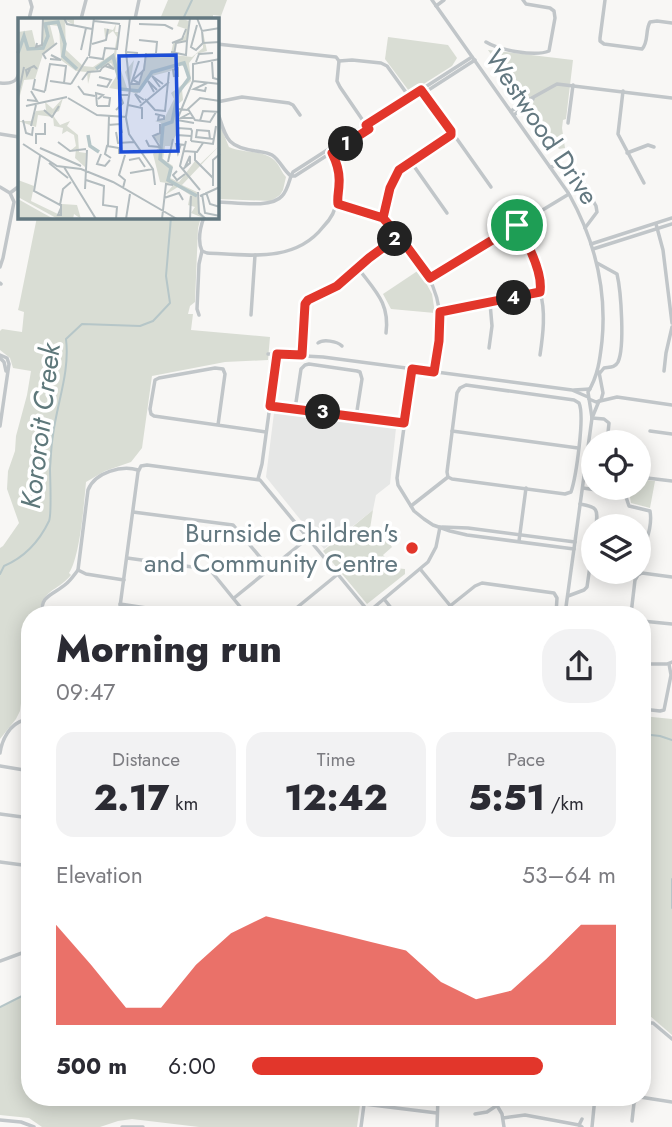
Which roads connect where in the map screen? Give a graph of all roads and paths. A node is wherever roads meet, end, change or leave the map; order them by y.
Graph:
1 (30, 0) edge
2 (86, 0) edge
3 (139, 0) edge
4 (444, 0) edge
5 (523, 0) edge
6 (605, 0) edge
7 (434, 2) edge
8 (29, 18) edge
9 (81, 18) edge
10 (135, 18) edge
11 (672, 23) edge
12 (219, 44) edge
13 (488, 45) dead end
14 (474, 59) junction
15 (339, 61) junction
16 (18, 75) edge
17 (14, 81) junction
18 (0, 83) edge
19 (573, 85) junction
20 (18, 86) edge
21 (623, 91) junction
22 (422, 92) junction
23 (672, 98) edge
24 (410, 99) junction
25 (219, 102) edge
26 (512, 113) junction
27 (219, 115) edge
28 (300, 115) dead end
29 (568, 123) dead end
30 (368, 127) junction
31 (0, 134) edge
32 (451, 135) junction
33 (18, 137) edge
34 (654, 147) dead end
35 (331, 151) junction
36 (627, 153) junction
37 (411, 162) junction
38 (550, 167) junction
39 (291, 176) junction
40 (644, 183) dead end
41 (0, 187) edge
42 (18, 187) edge
43 (491, 187) dead end
44 (10, 193) junction
45 (569, 194) junction
46 (219, 202) edge
47 (338, 204) junction
48 (447, 213) dead end
49 (383, 218) junction
50 (203, 219) edge
51 (672, 221) edge
52 (517, 225) junction
53 (656, 227) junction
54 (585, 228) junction
55 (0, 235) edge
56 (399, 236) junction
57 (7, 237) junction
58 (592, 246) junction
59 (202, 251) junction
60 (256, 255) junction
61 (597, 263) junction
62 (0, 267) edge
63 (358, 268) junction
64 (430, 278) junction
65 (540, 292) junction
66 (490, 303) junction
67 (440, 312) junction
68 (199, 315) dead end
69 (251, 315) dead end
70 (672, 325) edge
71 (387, 333) dead end
72 (317, 343) dead end
73 (342, 346) dead end
74 (489, 348) dead end
75 (268, 354) dead end
76 (277, 354) junction
77 (302, 355) junction
78 (540, 355) dead end
79 (3, 359) edge
80 (599, 368) junction
81 (412, 369) junction
82 (664, 371) dead end
83 (434, 372) junction
84 (600, 374) junction
85 (590, 388) junction
86 (602, 389) junction
87 (572, 390) junction
88 (617, 397) junction
89 (589, 398) junction
90 (600, 400) junction
91 (672, 405) edge
92 (270, 406) junction
93 (295, 409) junction
94 (356, 417) junction
95 (592, 418) junction
96 (404, 423) junction
97 (218, 425) junction
98 (0, 426) edge
99 (590, 430) edge
100 (608, 430) edge
101 (452, 431) junction
102 (651, 431) edge
103 (266, 432) junction
104 (672, 434) edge
105 (578, 448) junction
106 (138, 470) junction
107 (448, 477) junction
108 (651, 478) edge
109 (258, 479) junction
110 (672, 481) edge
111 (526, 488) junction
112 (581, 499) edge
113 (627, 500) edge
114 (580, 504) junction
115 (411, 506) junction
116 (133, 512) junction
117 (598, 514) edge
118 (651, 514) edge
119 (440, 527) junction
120 (520, 535) junction
121 (308, 538) junction
122 (519, 541) junction
123 (575, 542) junction
124 (574, 549) junction
125 (127, 558) junction
126 (270, 569) junction
127 (79, 570) junction
128 (421, 570) junction
129 (338, 574) junction
130 (651, 575) edge
131 (672, 577) edge
132 (124, 580) junction
133 (587, 584) edge
134 (635, 584) edge
135 (568, 596) junction
136 (233, 598) junction
137 (384, 600) junction
138 (120, 604) joint
139 (43, 606) edge
140 (133, 606) edge
141 (240, 606) edge
142 (299, 606) edge
143 (362, 606) edge
144 (376, 606) edge
145 (389, 606) edge
146 (450, 606) joint
147 (556, 606) edge
148 (566, 606) edge
149 (632, 606) edge
150 (651, 622) edge
151 (672, 624) edge
152 (671, 663) edge
153 (651, 664) edge
154 (651, 710) edge
155 (21, 721) edge
156 (0, 753) edge
157 (0, 765) edge
158 (21, 769) edge
159 (0, 814) edge
160 (21, 817) edge
161 (0, 862) edge
162 (21, 865) edge
163 (21, 953) edge
164 (0, 961) edge
165 (651, 1024) edge
166 (672, 1039) edge
167 (651, 1099) edge
168 (672, 1102) edge
169 (364, 1106) edge
170 (380, 1106) edge
171 (437, 1106) edge
172 (496, 1106) joint
173 (594, 1106) edge
174 (634, 1106) edge
175 (437, 1113) junction
176 (475, 1114) dead end
177 (503, 1118) junction
178 (582, 1119) dead end
179 (0, 1120) edge
180 (631, 1124) edge
181 (24, 1125) edge
182 (581, 1126) edge
183 (34, 1127) edge
184 (121, 1127) edge
185 (143, 1127) edge
186 (361, 1127) edge
187 (437, 1127) edge
188 (504, 1127) edge
189 (591, 1127) edge

1 - 8 street
2 - 9 street
3 - 10 street
4 - 7 street
5 - 13 street
6 - 11 street
7 - 14 street, Westwood Drive
12 - 15 street
14 - 22 street
14 - 26 street, Westwood Drive
15 - 24 street
15 - 30 street
16 - 17 street
17 - 18 street
17 - 20 street
19 - 21 street
19 - 26 street
19 - 29 street
21 - 23 street
21 - 36 street
22 - 24 street
22 - 32 street
24 - 30 street
25 - 28 street
26 - 38 street, Westwood Drive
27 - 39 street
30 - 35 street
31 - 33 street
32 - 37 street
32 - 43 street
34 - 36 street
35 - 39 street
35 - 47 street
36 - 40 street
37 - 48 street
37 - 49 street
38 - 45 street, Westwood Drive
38 - 54 street
39 - 46 street
41 - 44 street
42 - 44 street
44 - 57 street
45 - 52 street
45 - 54 street, Westwood Drive
47 - 49 street
47 - 60 street
49 - 56 street
50 - 59 street
51 - 53 street
52 - 64 street
52 - 65 street
53 - 58 street
53 - 70 street
54 - 58 street, Westwood Drive
55 - 57 street
56 - 63 street
56 - 64 street
57 - 62 street
58 - 61 street, Westwood Drive
59 - 60 street
59 - 68 street
60 - 69 street
61 - 80 street, Westwood Drive
61 - 84 street
63 - 71 street
63 - 77 street
64 - 67 street
65 - 66 street
65 - 78 street
66 - 67 street
66 - 74 street
67 - 83 street
70 - 82 street
72 - 73 street
75 - 76 street
76 - 77 street
76 - 92 street
77 - 81 street
79 - 98 street
80 - 84 street, Westwood Drive
80 - 85 street, Westwood Drive
81 - 83 street
81 - 96 street
83 - 87 street
84 - 86 street, Westwood Drive
85 - 86 street
85 - 87 street
85 - 89 street
86 - 88 street
86 - 90 street
87 - 89 street
88 - 90 street
88 - 91 street
89 - 90 street
89 - 95 street
90 - 95 street
92 - 93 street
92 - 103 street
93 - 94 street
93 - 94 street
94 - 96 street
95 - 99 street
95 - 100 street
96 - 115 street
97 - 97 street
97 - 103 street
101 - 105 street
101 - 105 street
101 - 107 street
102 - 104 street
103 - 109 street
105 - 111 street
106 - 109 street
106 - 116 street
106 - 127 street
107 - 111 street
107 - 115 street
108 - 110 street
109 - 121 street
111 - 120 street
112 - 114 street
113 - 118 street
114 - 117 street
114 - 123 street
115 - 119 street
116 - 125 street
116 - 126 street
119 - 120 street
119 - 122 street
119 - 128 street
120 - 122 street
120 - 123 street
121 - 126 street
121 - 129 street
122 - 124 street
123 - 124 street
124 - 135 street
125 - 132 street
125 - 136 street
126 - 136 street
127 - 132 street
127 - 139 street
128 - 137 street
128 - 146 street
129 - 142 street
129 - 143 street
130 - 131 street
132 - 138 street
133 - 135 street
134 - 149 street
135 - 148 street
136 - 141 street
137 - 144 street
137 - 145 street
138 - 140 street
146 - 147 street
150 - 151 street
152 - 153 street
152 - 154 street
155 - 156 street
157 - 158 street
159 - 160 street
161 - 162 street
163 - 164 street
165 - 166 street
167 - 168 street
169 - 186 street
170 - 175 street
171 - 175 street
172 - 176 street
172 - 177 street
173 - 189 street
174 - 180 street
175 - 187 street
177 - 182 street
177 - 188 street
178 - 182 street
179 - 181 street
181 - 183 street
184 - 185 street

